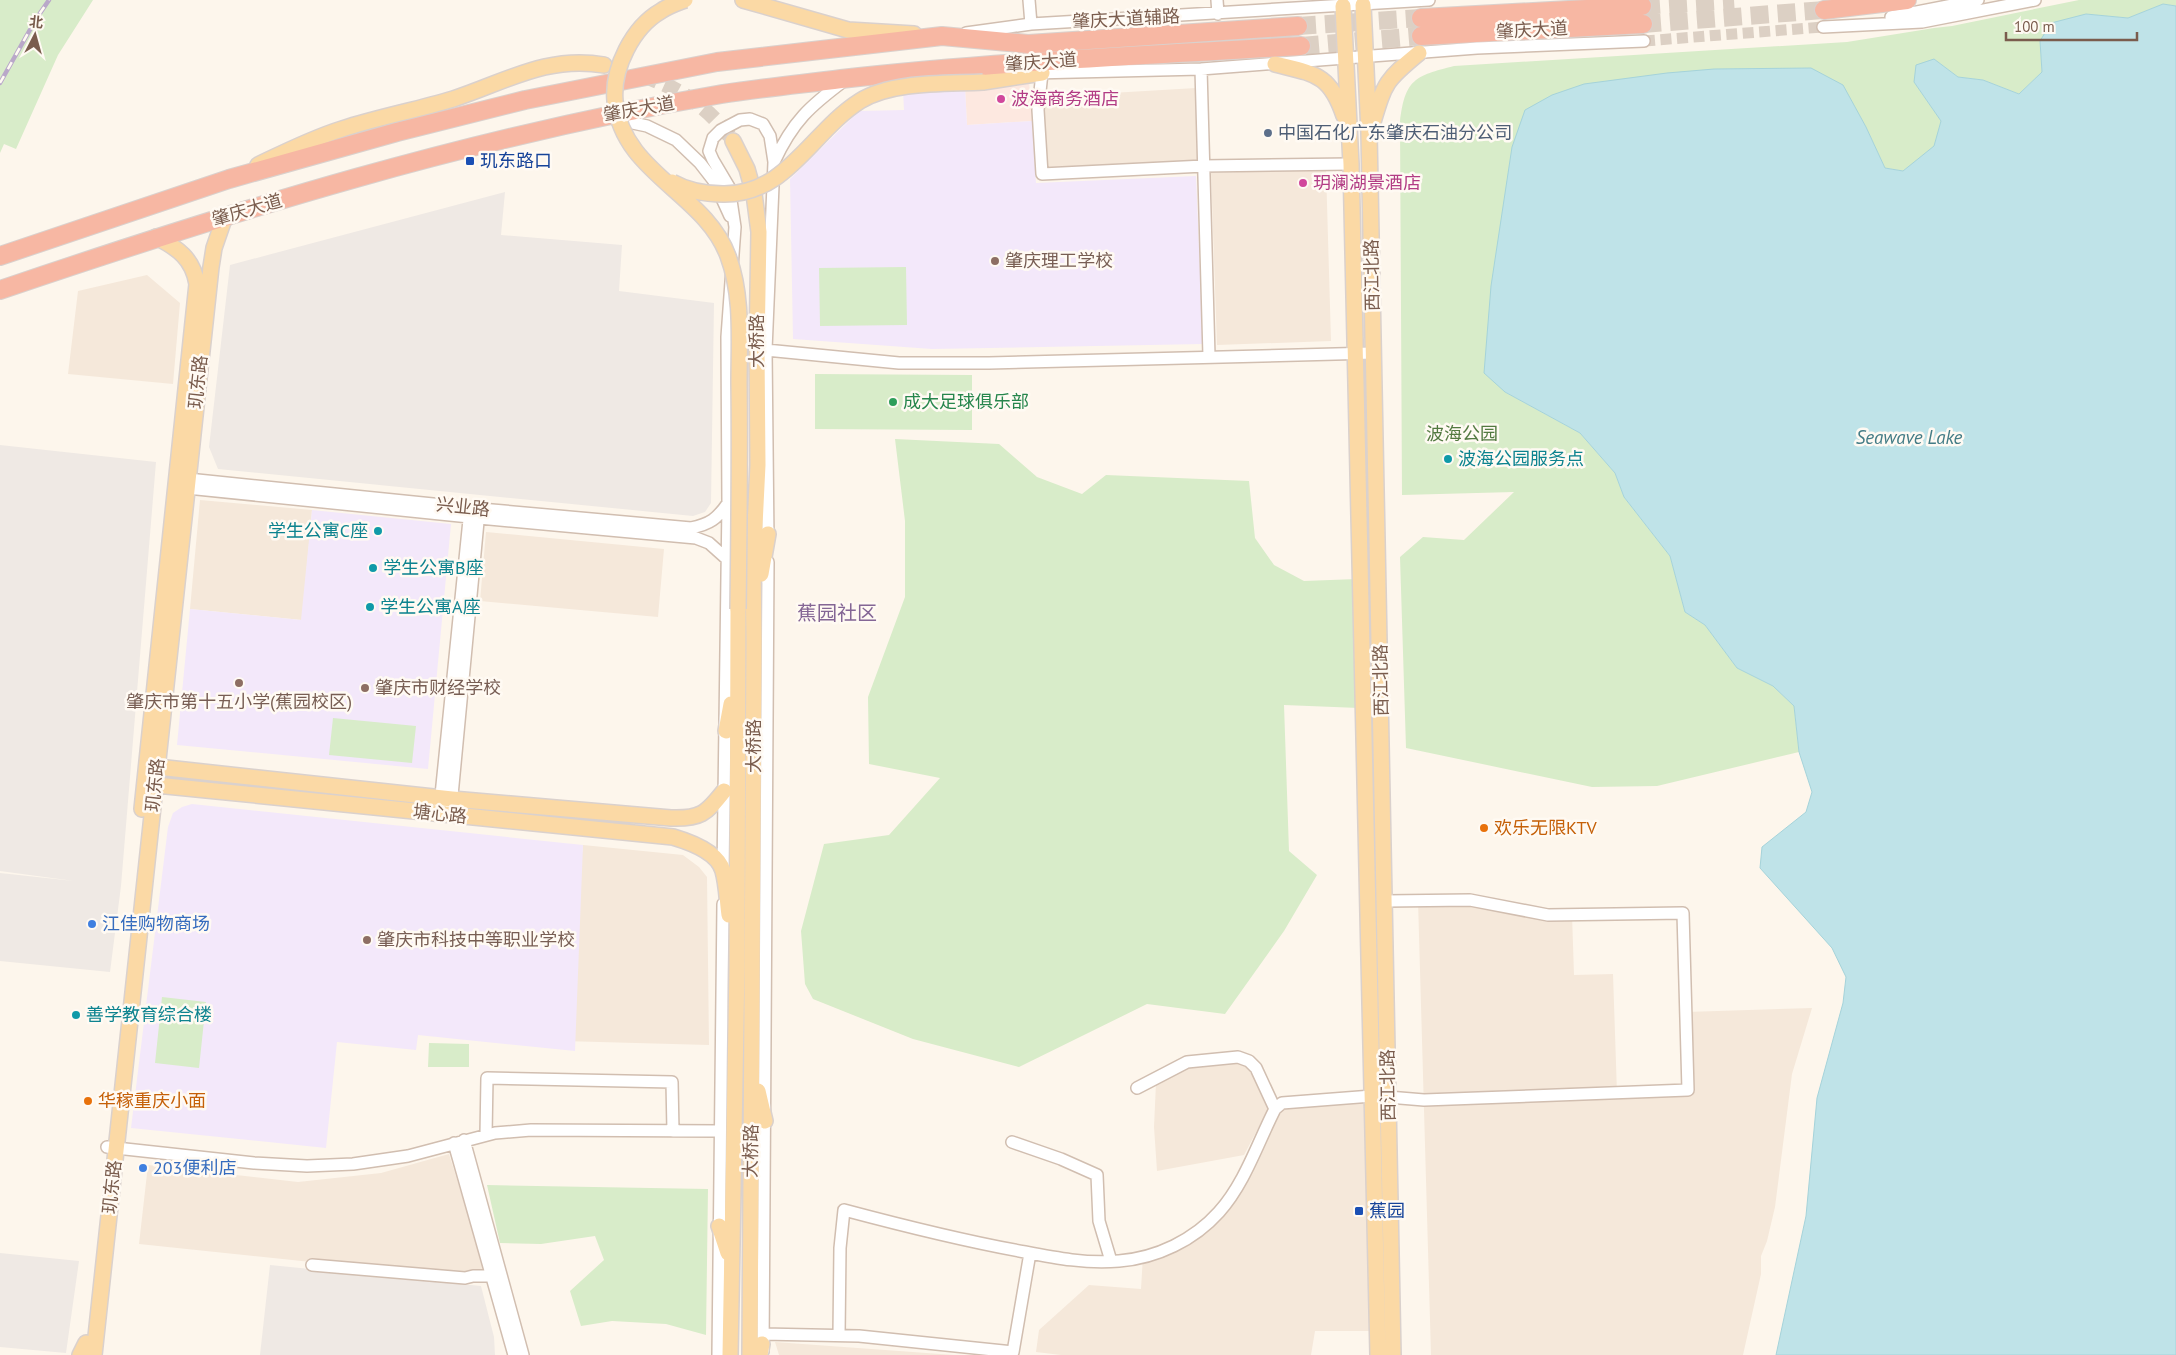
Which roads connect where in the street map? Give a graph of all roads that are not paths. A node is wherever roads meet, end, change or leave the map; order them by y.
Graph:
1 (685, 0) edge
2 (743, 0) edge
3 (1029, 0) edge
4 (1217, 0) edge
5 (1429, 0) edge
6 (1907, 0) edge
7 (1978, 0) edge
8 (2035, 0) edge
9 (1363, 5) junction
10 (1343, 6) junction
11 (1642, 6) tunnel mouth
12 (1218, 14) junction
13 (1421, 18) tunnel mouth
14 (1824, 18) joint
15 (1031, 24) junction
16 (1858, 24) junction
17 (1298, 26) tunnel mouth
18 (1643, 33) tunnel mouth
19 (942, 36) junction
20 (1420, 45) junction
21 (1301, 46) tunnel mouth
22 (1366, 58) junction
23 (1346, 59) junction
24 (1276, 64) junction
25 (604, 65) dead end
26 (965, 67) junction
27 (1201, 69) junction
28 (1042, 73) junction
29 (846, 79) junction
30 (600, 116) junction
31 (1369, 133) junction
32 (1350, 134) junction
33 (732, 141) tunnel mouth
34 (774, 162) junction
35 (1351, 164) junction
36 (1204, 166) junction
37 (651, 170) junction
38 (229, 179) junction
39 (225, 216) junction
40 (735, 227) junction
41 (156, 237) junction
42 (0, 256) edge
43 (0, 290) edge
44 (766, 350) junction
45 (1374, 353) junction
46 (1354, 354) junction
47 (1209, 356) junction
48 (187, 483) junction
49 (728, 502) junction
50 (474, 513) junction
51 (768, 534) junction
52 (728, 560) junction
53 (754, 640) junction
54 (738, 666) junction
55 (726, 732) junction
56 (152, 767) junction
57 (150, 784) junction
58 (724, 791) junction
59 (446, 798) junction
60 (445, 814) junction
61 (1384, 829) junction
62 (1367, 830) junction
63 (723, 870) junction
64 (1386, 901) junction
65 (737, 967) junction
66 (752, 1069) junction
67 (1137, 1088) dead end
68 (1372, 1096) junction
69 (1388, 1096) junction
70 (1275, 1108) junction
71 (765, 1121) junction
72 (674, 1131) junction
73 (720, 1131) junction
74 (486, 1135) junction
75 (459, 1141) junction
76 (1012, 1142) dead end
77 (112, 1148) junction
78 (719, 1226) junction
79 (1030, 1253) junction
80 (1111, 1261) junction
81 (732, 1264) junction
82 (312, 1265) dead end
83 (492, 1276) junction
84 (839, 1335) junction
85 (762, 1347) edge
86 (86, 1352) edge
87 (514, 1355) edge
88 (523, 1355) edge
89 (718, 1355) edge
90 (730, 1355) edge
91 (750, 1355) edge
92 (1378, 1355) edge
93 (1394, 1355) edge

1 - 37 main road, bridge
2 - 19 main road
3 - 15 street
4 - 12 street
5 - 9 street, 肇庆大道辅路
6 - 14 highway
7 - 16 street
8 - 16 street
9 - 10 street, 肇庆大道辅路
9 - 22 main road, 西江北路
10 - 12 street, 肇庆大道辅路
10 - 23 main road, 西江北路
11 - 13 highway, 肇庆大道
12 - 15 street, 肇庆大道辅路
14 - 16 street
15 - 19 street, 肇庆大道辅路
17 - 19 highway, 肇庆大道
18 - 20 highway, 肇庆大道
19 - 38 highway, 肇庆大道
20 - 22 street
20 - 31 main road
21 - 26 highway, 肇庆大道
22 - 23 street
22 - 31 main road, 西江北路
23 - 24 street
23 - 32 main road, 西江北路
24 - 27 street
24 - 32 main road
25 - 38 main road
26 - 28 street
26 - 29 highway, 肇庆大道
27 - 28 street
27 - 36 street
28 - 36 street
28 - 37 main road, bridge
29 - 30 highway, 肇庆大道
29 - 34 street
30 - 39 highway, 肇庆大道
30 - 40 street
31 - 32 main road
31 - 45 main road, 西江北路
32 - 35 main road, 西江北路
33 - 53 main road, 大桥路
34 - 40 street
34 - 44 street
35 - 36 street
35 - 46 main road, 西江北路
36 - 47 street
37 - 54 main road, 大桥路, bridge
38 - 42 highway, 肇庆大道
39 - 41 highway, 肇庆大道
39 - 48 main road, 玑东路
40 - 49 street
41 - 43 highway, 肇庆大道
41 - 56 main road, 玑东路
44 - 47 street
44 - 51 street
45 - 46 street
45 - 61 main road, 西江北路
46 - 47 street
46 - 62 main road, 西江北路
48 - 50 street, 兴业路
48 - 56 main road, 玑东路
49 - 50 street, 兴业路
49 - 52 street
50 - 52 street, 兴业路
50 - 59 street
51 - 53 main road
51 - 71 street
52 - 55 street
53 - 66 main road, 大桥路
54 - 55 main road
54 - 65 main road, 大桥路
55 - 58 street
56 - 57 main road, 玑东路
56 - 59 main road, 塘心路
57 - 60 main road, 塘心路
57 - 77 main road, 玑东路
58 - 59 main road, 塘心路
58 - 63 street
59 - 60 street
60 - 63 main road, 塘心路
61 - 62 main road
61 - 64 main road, 西江北路
62 - 68 main road, 西江北路
63 - 65 main road
63 - 73 street
64 - 69 main road, 西江北路
64 - 69 street
65 - 81 main road, 大桥路
66 - 71 main road
66 - 91 main road, 大桥路
67 - 70 street
68 - 70 street
68 - 92 main road, 西江北路
69 - 93 main road, 西江北路
70 - 80 street
71 - 85 street
72 - 73 street
72 - 74 street
72 - 74 street
73 - 78 street
74 - 75 street
75 - 77 street
75 - 83 street
75 - 88 street
76 - 80 street
77 - 86 main road, 玑东路
78 - 81 main road
78 - 89 street
79 - 80 street
79 - 84 street
79 - 84 street
81 - 90 main road, 大桥路
82 - 83 street
83 - 87 street
84 - 85 street

